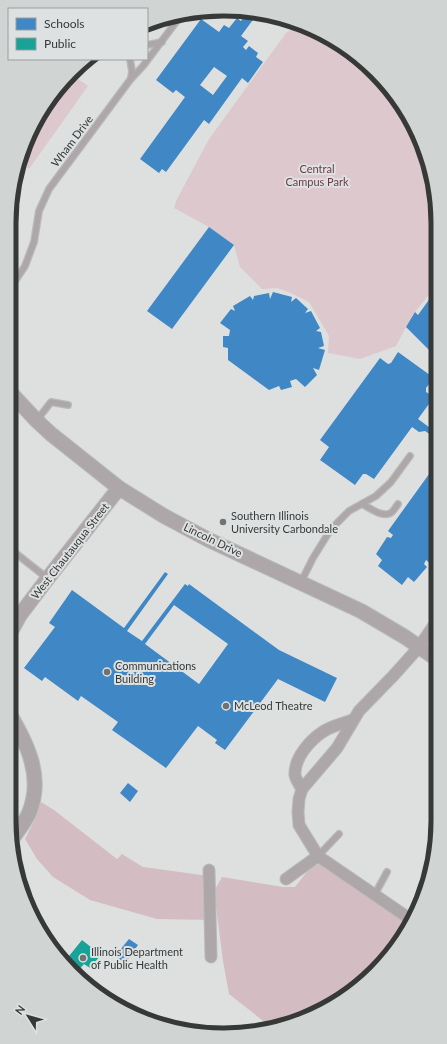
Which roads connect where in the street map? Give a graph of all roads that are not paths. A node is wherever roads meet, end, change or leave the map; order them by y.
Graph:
1 (176, 22) edge
2 (162, 41) junction
3 (148, 44) edge
4 (148, 59) edge
5 (130, 60) edge
6 (148, 60) edge
7 (130, 80) junction
8 (16, 280) edge
9 (16, 398) edge
10 (68, 405) dead end
11 (37, 421) junction
12 (410, 456) dead end
13 (119, 488) junction
14 (362, 504) junction
15 (398, 504) dead end
16 (16, 553) edge
17 (48, 578) junction
18 (301, 582) junction
19 (16, 622) edge
20 (431, 630) edge
21 (419, 647) junction
22 (431, 655) edge
23 (353, 720) junction
24 (16, 726) edge
25 (302, 789) junction
26 (16, 833) edge
27 (339, 834) dead end
28 (318, 856) junction
29 (209, 870) dead end
30 (387, 872) dead end
31 (286, 879) dead end
32 (375, 894) junction
33 (408, 916) edge
34 (211, 957) dead end

1 - 2 lane, Wham Drive
2 - 3 lane
2 - 4 lane, Wham Drive
5 - 7 lane
6 - 7 lane, Wham Drive
7 - 8 lane, Wham Drive
9 - 11 street, Lincoln Drive
10 - 11 lane
11 - 13 street, Lincoln Drive
12 - 14 lane
13 - 17 street, West Chautauqua Street
13 - 18 street, Lincoln Drive
14 - 15 lane
14 - 18 lane
16 - 17 lane
17 - 19 street, West Chautauqua Street
18 - 21 street, Lincoln Drive
20 - 21 street
21 - 22 street, Lincoln Drive
21 - 23 street
23 - 25 street
23 - 25 street
24 - 26 street
25 - 28 street
27 - 28 lane
28 - 31 street
28 - 32 street
29 - 34 street
30 - 32 lane
32 - 33 street

